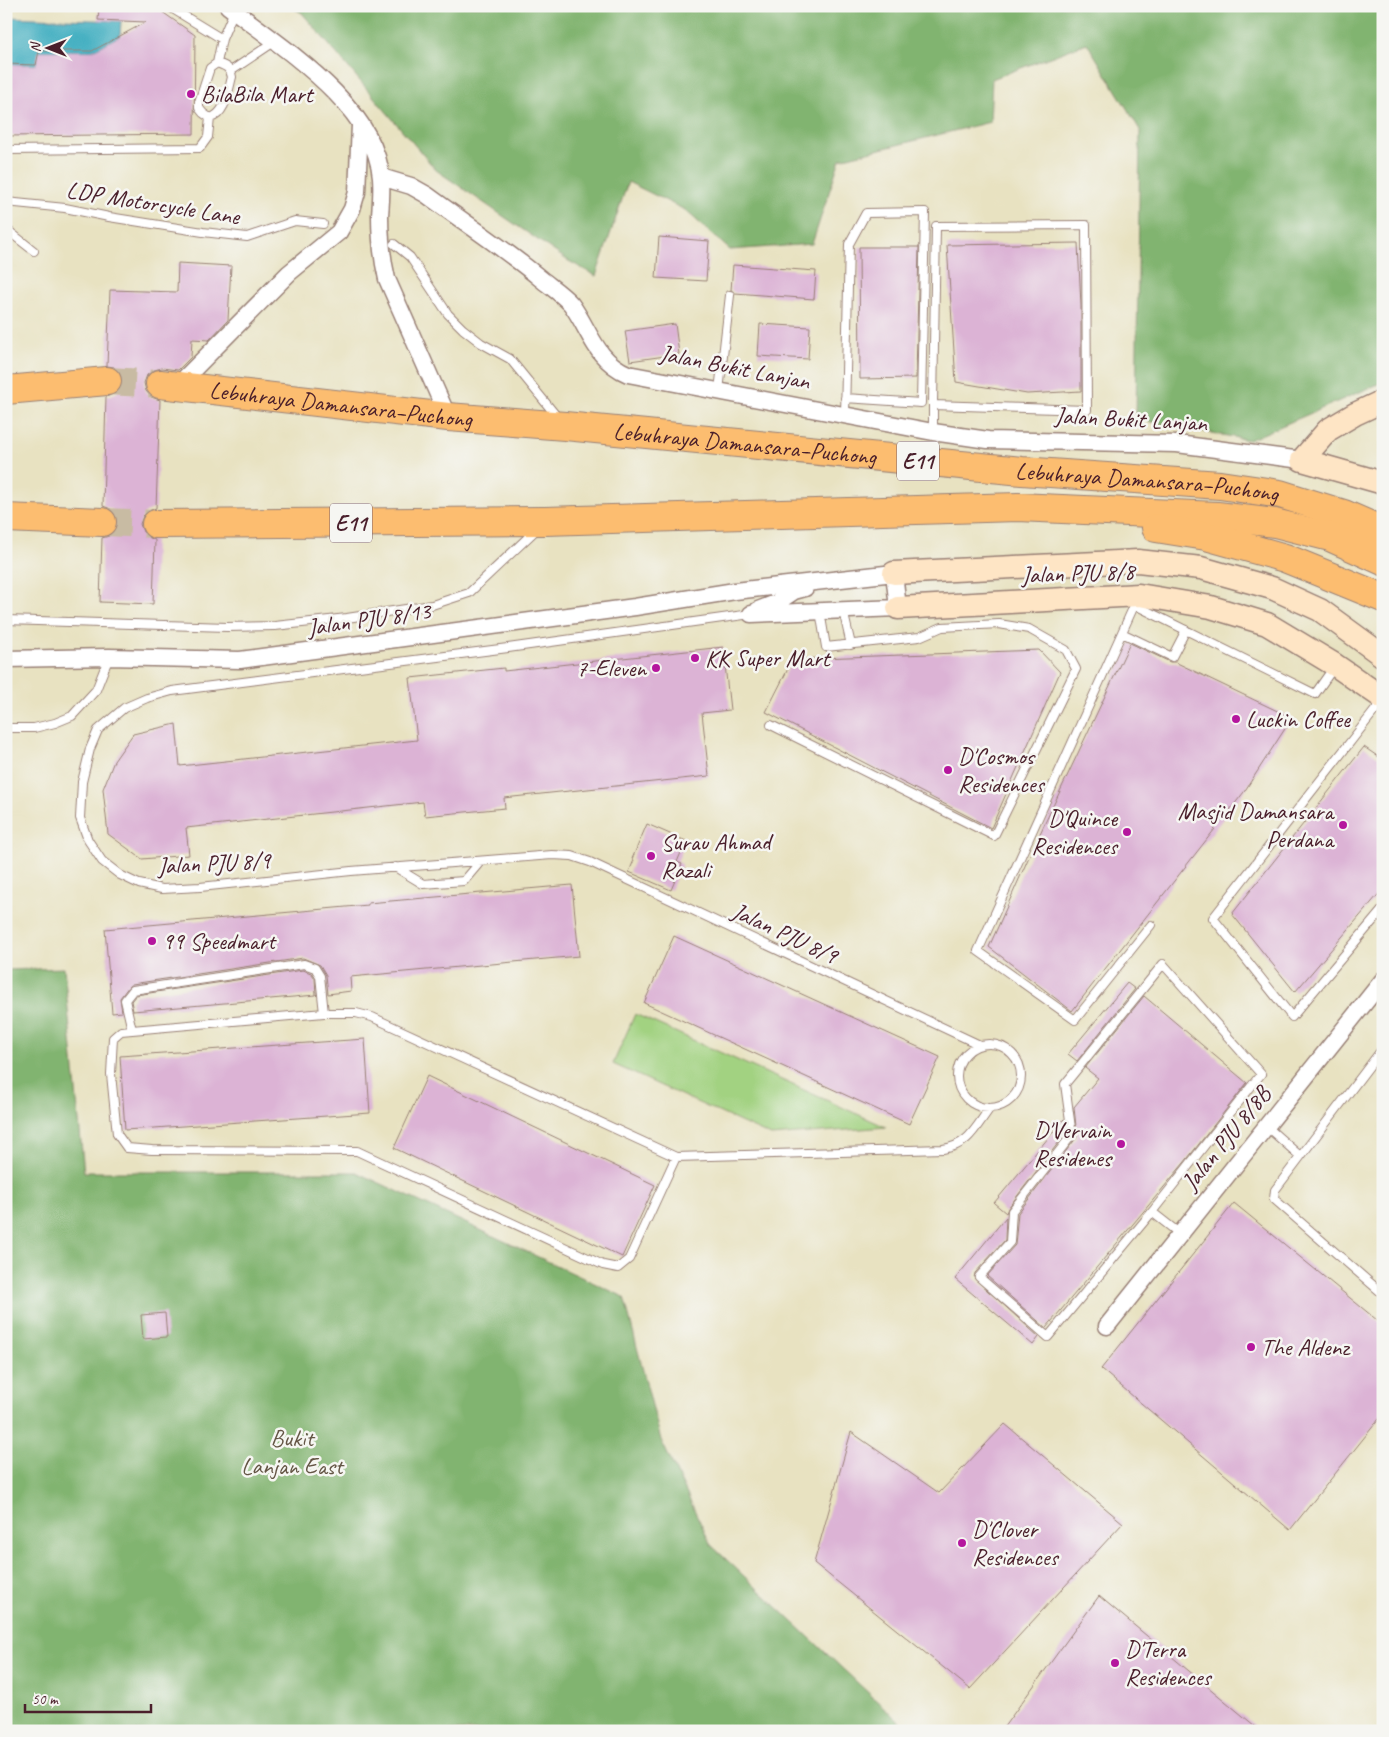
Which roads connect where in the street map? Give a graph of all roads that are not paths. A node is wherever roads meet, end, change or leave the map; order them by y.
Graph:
1 (168, 6) edge
2 (231, 8) edge
3 (222, 39) junction
4 (274, 42) junction
5 (217, 63) junction
6 (231, 71) junction
7 (210, 118) junction
8 (360, 123) junction
9 (6, 150) edge
10 (381, 177) junction
11 (6, 202) edge
12 (322, 224) dead end
13 (6, 229) edge
14 (394, 244) dead end
15 (34, 251) dead end
16 (730, 295) dead end
17 (107, 381) tunnel mouth
18 (168, 385) joint
19 (6, 390) edge
20 (719, 391) junction
21 (845, 398) junction
22 (1383, 401) edge
23 (933, 406) junction
24 (845, 415) junction
25 (448, 417) junction
26 (565, 426) junction
27 (932, 432) junction
28 (1302, 460) junction
29 (1383, 483) edge
30 (1018, 507) junction
31 (6, 518) edge
32 (545, 521) junction
33 (102, 522) tunnel mouth
34 (156, 524) tunnel mouth
35 (1383, 531) edge
36 (1383, 561) edge
37 (894, 573) junction
38 (842, 579) junction
39 (735, 591) junction
40 (1383, 598) edge
41 (1137, 600) junction
42 (776, 603) junction
43 (898, 608) junction
44 (843, 610) junction
45 (816, 611) junction
46 (751, 614) junction
47 (6, 620) edge
48 (1186, 630) junction
49 (1122, 633) junction
50 (850, 645) junction
51 (1383, 656) edge
52 (109, 657) junction
53 (6, 659) edge
54 (1335, 665) junction
55 (1383, 699) edge
56 (771, 725) dead end
57 (6, 728) edge
58 (481, 861) junction
59 (395, 867) junction
60 (1383, 909) edge
61 (1151, 925) dead end
62 (1381, 984) edge
63 (324, 1013) junction
64 (132, 1030) junction
65 (980, 1045) junction
66 (1383, 1048) edge
67 (990, 1108) junction
68 (1266, 1126) junction
69 (1300, 1156) junction
70 (676, 1157) junction
71 (1152, 1212) junction
72 (1180, 1234) junction
73 (1383, 1294) edge
74 (1107, 1326) dead end

1 - 3 lane
2 - 3 lane
2 - 4 street
3 - 5 lane
4 - 6 lane
4 - 8 street
5 - 6 lane
5 - 7 lane
6 - 7 lane
7 - 9 lane
8 - 10 street
8 - 18 street
10 - 20 street, Jalan Bukit Lanjan
10 - 25 street
11 - 12 lane, LDP Motorcycle Lane
13 - 15 lane
14 - 26 lane
16 - 20 lane
17 - 19 highway
18 - 25 highway, Lebuhraya Damansara–Puchong / E11
20 - 24 street, Jalan Bukit Lanjan
21 - 21 lane
21 - 24 lane
22 - 28 street
23 - 23 lane
23 - 27 lane
24 - 27 street, Jalan Bukit Lanjan
25 - 26 highway, Lebuhraya Damansara–Puchong / E11
26 - 35 highway, Lebuhraya Damansara–Puchong / E11
27 - 28 street, Jalan Bukit Lanjan
28 - 29 street, Jalan Bukit Lanjan
30 - 32 highway, Lebuhraya Damansara–Puchong / E11
30 - 36 highway, Lebuhraya Damansara–Puchong / E11
30 - 40 highway
31 - 33 highway
32 - 34 highway, Lebuhraya Damansara–Puchong / E11
32 - 47 lane
37 - 38 street, Jalan PJU 8/8
37 - 43 street
37 - 51 street, Jalan PJU 8/8
38 - 39 street, Jalan PJU 8/13
38 - 42 street
39 - 42 street
39 - 52 street, Jalan PJU 8/13
41 - 43 street, Jalan PJU 8/8
41 - 48 lane
41 - 49 lane
41 - 54 street, Jalan PJU 8/8
42 - 45 street
42 - 46 street
43 - 44 street, Jalan PJU 8/8
44 - 45 street, Jalan PJU 8/8
44 - 50 lane
45 - 46 street, Jalan PJU 8/8
45 - 50 lane
46 - 59 lane, Jalan PJU 8/9
48 - 49 lane
48 - 54 lane
49 - 61 lane
50 - 56 lane
52 - 53 street, Jalan PJU 8/13
52 - 57 lane
54 - 55 street, Jalan PJU 8/8
55 - 60 lane
58 - 59 lane, Jalan PJU 8/9
58 - 59 lane
58 - 65 lane, Jalan PJU 8/9
62 - 68 street, Jalan PJU 8/8B
63 - 64 lane, Jalan PJU 8/9
63 - 64 lane
63 - 70 lane, Jalan PJU 8/9
64 - 70 lane, Jalan PJU 8/9
65 - 67 lane
65 - 67 lane, Jalan PJU 8/9
66 - 69 lane
67 - 70 lane, Jalan PJU 8/9
68 - 69 lane
68 - 72 street, Jalan PJU 8/8B
69 - 73 lane
71 - 71 lane
71 - 72 lane
72 - 74 street, Jalan PJU 8/8B

